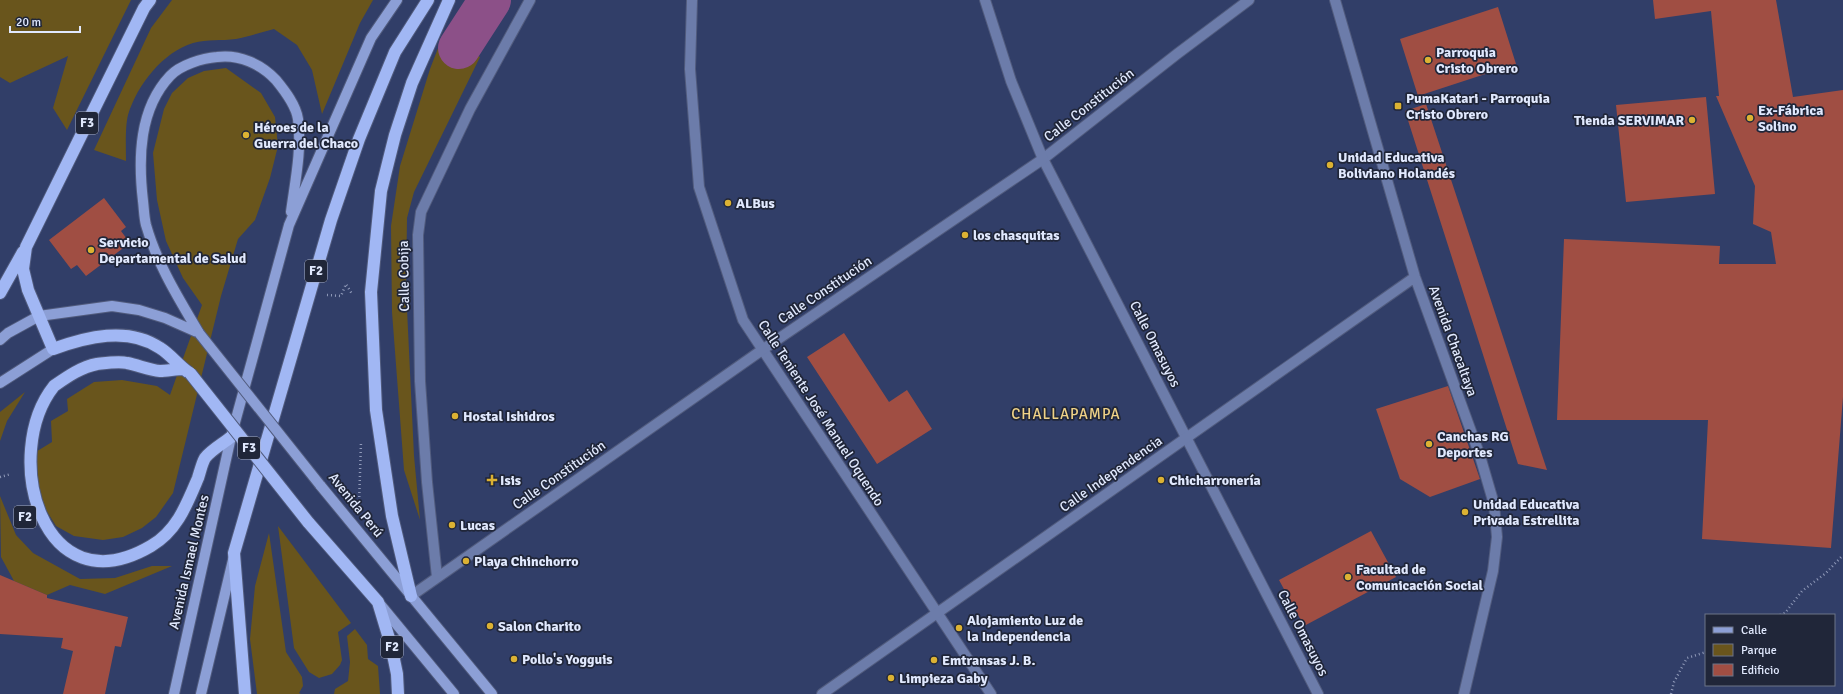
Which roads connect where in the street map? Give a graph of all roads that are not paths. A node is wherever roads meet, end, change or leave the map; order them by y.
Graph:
1 (150, 0) edge
2 (397, 0) edge
3 (428, 0) edge
4 (449, 0) edge
5 (530, 0) edge
6 (692, 0) edge
7 (985, 0) edge
8 (1249, 0) edge
9 (1335, 0) edge
10 (1043, 159) junction
11 (289, 225) junction
12 (26, 248) junction
13 (1415, 277) junction
14 (0, 293) edge
15 (39, 316) junction
16 (199, 333) junction
17 (0, 340) edge
18 (53, 349) junction
19 (762, 350) junction
20 (187, 371) junction
21 (0, 383) edge
22 (24, 416) dead end
23 (231, 437) junction
24 (1188, 438) junction
25 (43, 539) dead end
26 (234, 553) junction
27 (437, 577) junction
28 (411, 596) junction
29 (378, 602) junction
30 (936, 613) junction
31 (174, 694) edge
32 (201, 694) edge
33 (245, 694) edge
34 (398, 694) edge
35 (454, 694) edge
36 (492, 694) edge
37 (822, 694) edge
38 (991, 694) edge
39 (1318, 694) edge
40 (1464, 694) edge

1 - 12 highway, F3
2 - 11 main road
3 - 26 highway, F2
4 - 28 highway
5 - 27 street, Calle Cobija
6 - 19 street, Calle Teniente José Manuel Oquendo
7 - 10 street, Calle Omasuyos
8 - 10 street, Calle Constitución
9 - 13 street, Avenida Chacaltaya
10 - 19 street, Calle Constitución
10 - 24 street, Calle Omasuyos
11 - 16 main road, Avenida Perú
11 - 23 main road, Avenida Ismael Montes
12 - 14 highway
12 - 15 highway, F3
13 - 24 street, Calle Independencia
13 - 40 street, Avenida Chacaltaya
15 - 16 main road
15 - 17 main road
15 - 18 highway, F3
16 - 28 main road, Avenida Perú, bridge
18 - 20 highway, F3
18 - 21 main road
19 - 27 street, Calle Constitución
19 - 30 street, Calle Teniente José Manuel Oquendo
20 - 22 highway
20 - 29 highway, F3, bridge
23 - 25 highway, F2
23 - 31 main road, Avenida Ismael Montes
24 - 30 street, Calle Independencia
24 - 39 street, Calle Omasuyos
26 - 32 main road
26 - 33 highway, F2
27 - 28 street, Calle Constitución
28 - 36 main road, Avenida Perú
29 - 34 highway, F2
29 - 35 main road
30 - 37 street, Calle Independencia
30 - 38 street, Calle Teniente José Manuel Oquendo

